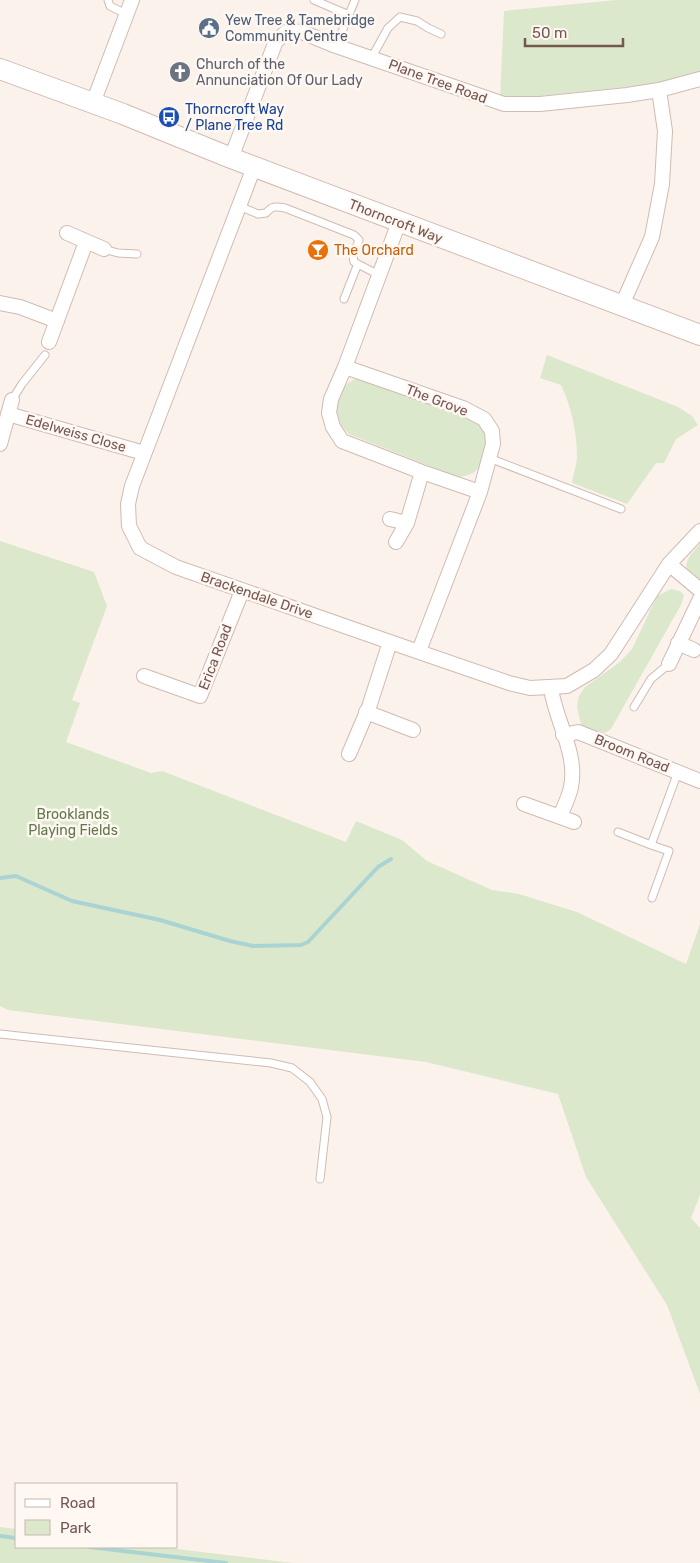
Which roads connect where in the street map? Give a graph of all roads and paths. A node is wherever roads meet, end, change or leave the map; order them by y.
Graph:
1 (108, 0) edge
2 (132, 0) edge
3 (314, 0) edge
4 (355, 0) edge
5 (126, 14) junction
6 (349, 15) junction
7 (442, 34) dead end
8 (336, 46) junction
9 (372, 57) junction
10 (0, 69) edge
11 (700, 79) edge
12 (659, 90) junction
13 (93, 103) junction
14 (231, 158) junction
15 (254, 167) junction
16 (239, 206) junction
17 (399, 222) junction
18 (67, 234) dead end
19 (86, 242) junction
20 (104, 249) joint
21 (137, 254) dead end
22 (358, 266) junction
23 (379, 275) junction
24 (344, 299) dead end
25 (0, 303) edge
26 (622, 305) junction
27 (57, 321) junction
28 (700, 335) edge
29 (47, 349) joint
30 (345, 367) junction
31 (12, 400) joint
32 (8, 414) junction
33 (0, 444) edge
34 (144, 453) junction
35 (489, 458) junction
36 (422, 472) junction
37 (480, 492) junction
38 (621, 509) dead end
39 (390, 519) dead end
40 (407, 522) junction
41 (700, 531) edge
42 (396, 542) dead end
43 (669, 564) junction
44 (700, 590) edge
45 (242, 591) junction
46 (700, 599) edge
47 (390, 642) junction
48 (678, 643) junction
49 (694, 650) dead end
50 (419, 651) junction
51 (669, 664) joint
52 (144, 676) dead end
53 (551, 688) junction
54 (634, 707) dead end
55 (366, 712) junction
56 (413, 730) dead end
57 (563, 735) junction
58 (349, 754) dead end
59 (678, 772) junction
60 (700, 781) edge
61 (524, 804) dead end
62 (560, 816) junction
63 (574, 822) dead end
64 (618, 832) dead end
65 (651, 845) junction
66 (652, 898) dead end
67 (0, 1034) edge
68 (320, 1179) dead end

1 - 5 lane
2 - 5 street
3 - 6 lane
4 - 6 lane
5 - 13 street
6 - 8 lane
7 - 9 lane
8 - 9 street, Plane Tree Road
8 - 14 street, Plane Tree Road
9 - 12 street, Plane Tree Road
10 - 13 street, Thorncroft Way
11 - 12 street, Plane Tree Road
12 - 26 street
13 - 14 street, Thorncroft Way
14 - 15 street, Thorncroft Way
15 - 16 street, Brackendale Drive
15 - 17 street, Thorncroft Way
16 - 22 lane
16 - 34 street, Brackendale Drive
17 - 23 street
17 - 26 street, Thorncroft Way
18 - 19 street
19 - 20 street
19 - 27 street
20 - 21 lane
22 - 23 lane
22 - 24 lane
23 - 30 street
25 - 27 street
26 - 28 street, Thorncroft Way
27 - 29 street
29 - 31 lane
30 - 35 street, The Grove
30 - 36 street
31 - 32 street, Edelweiss Close
32 - 33 street, Edelweiss Close
32 - 34 street, Edelweiss Close
34 - 45 street, Brackendale Drive
35 - 37 street, The Grove
35 - 38 lane
36 - 37 street
36 - 40 street
37 - 50 street, The Grove
39 - 40 street
40 - 42 street
41 - 43 street, Brackendale Drive
43 - 44 street
43 - 53 street, Brackendale Drive
45 - 47 street, Brackendale Drive
45 - 52 street, Erica Road
46 - 48 street
47 - 50 street, Brackendale Drive
47 - 55 street
48 - 49 street
48 - 51 street
50 - 53 street, Brackendale Drive
51 - 54 lane
53 - 57 street
55 - 56 street
55 - 58 street
57 - 59 street, Broom Road
57 - 62 street
59 - 60 street, Broom Road
59 - 65 lane
61 - 62 street
62 - 63 street
64 - 65 lane
65 - 66 lane
67 - 68 lane

